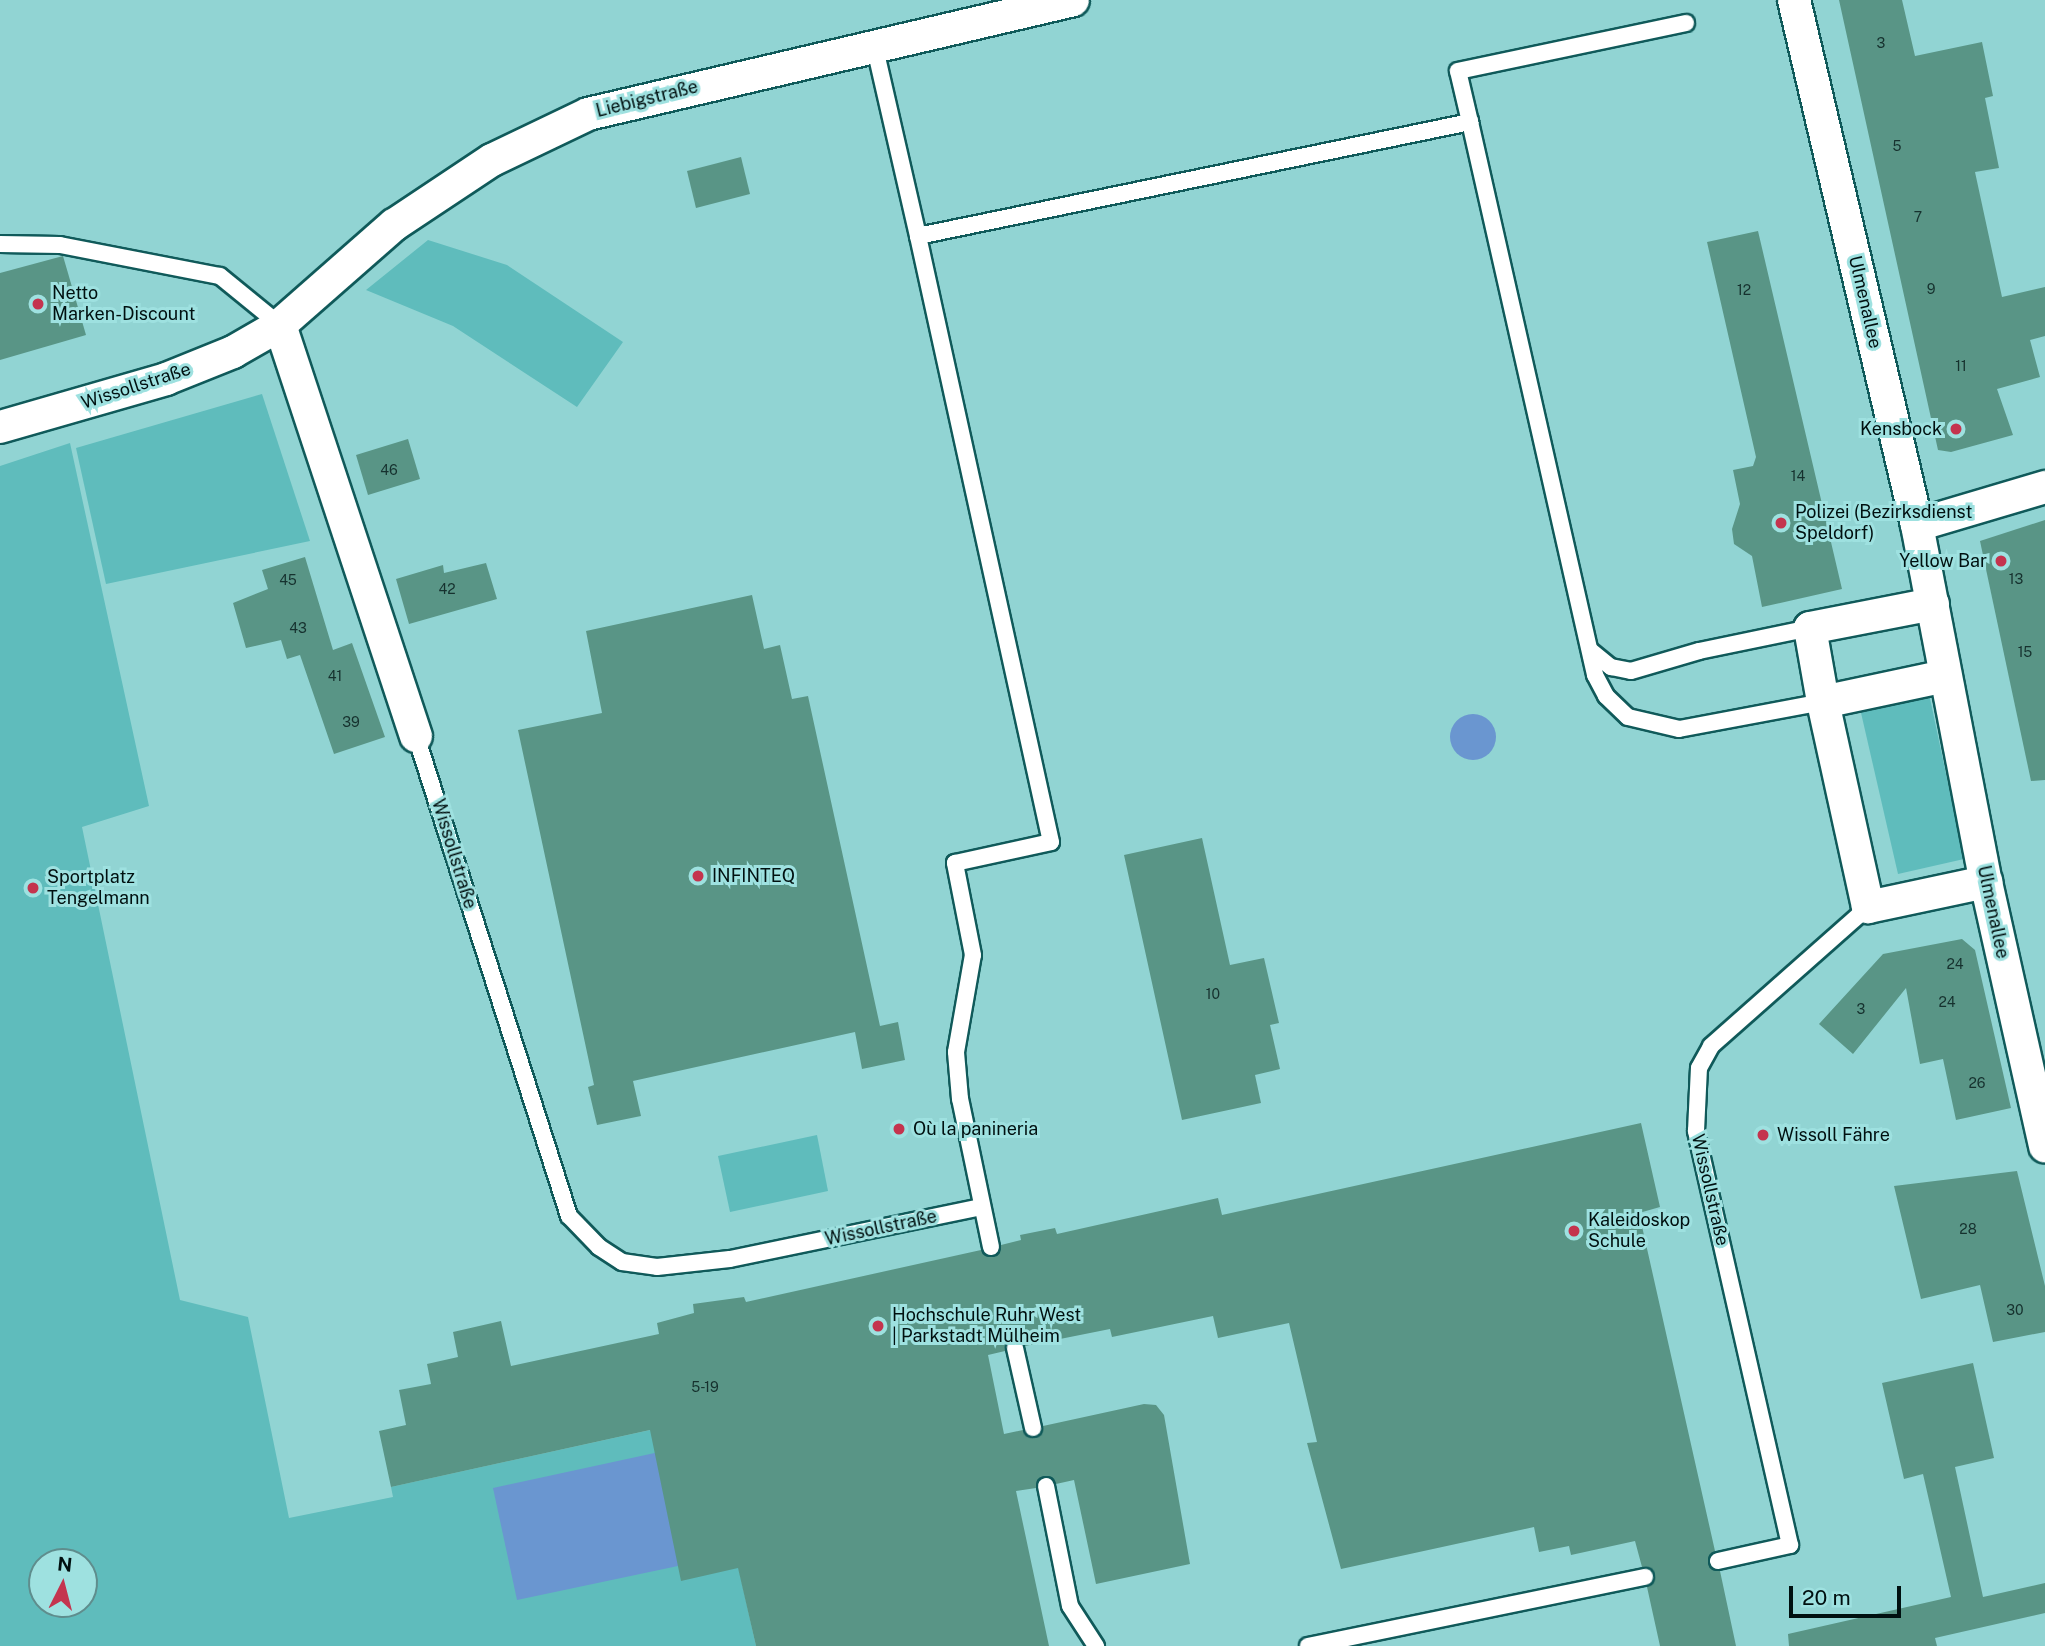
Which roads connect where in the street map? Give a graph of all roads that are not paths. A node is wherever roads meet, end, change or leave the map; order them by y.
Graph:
1 (1073, 0) edge
2 (1794, 0) edge
3 (1686, 23) dead end
4 (874, 44) junction
5 (1470, 122) junction
6 (918, 236) junction
7 (0, 244) edge
8 (280, 325) junction
9 (0, 427) edge
10 (2045, 487) edge
11 (1917, 525) junction
12 (1933, 604) junction
13 (1810, 628) junction
14 (1591, 651) junction
15 (1945, 676) junction
16 (1824, 702) junction
17 (416, 736) joint
18 (1986, 881) junction
19 (1868, 907) junction
20 (2045, 1147) edge
21 (981, 1208) junction
22 (991, 1247) dead end
23 (1015, 1348) dead end
24 (1033, 1428) dead end
25 (1046, 1486) dead end
26 (1718, 1561) dead end
27 (1645, 1577) dead end
28 (1096, 1646) edge
29 (1308, 1646) edge

1 - 4 street, Liebigstraße
2 - 11 street, Ulmenallee
3 - 5 lane
4 - 6 lane
4 - 8 street, Liebigstraße
5 - 6 lane
5 - 14 lane
6 - 21 lane
7 - 8 lane
8 - 9 street, Wissollstraße
8 - 17 street, Wissollstraße
10 - 11 street
11 - 12 street, Ulmenallee
12 - 13 street
12 - 15 street, Ulmenallee
13 - 14 lane
13 - 16 street
14 - 16 lane
15 - 16 street
15 - 18 street, Ulmenallee
16 - 19 street
17 - 21 lane, Wissollstraße
18 - 19 street, Wissollstraße
18 - 20 street, Ulmenallee
19 - 26 lane, Wissollstraße
21 - 22 lane
23 - 24 lane
25 - 28 lane
27 - 29 lane

